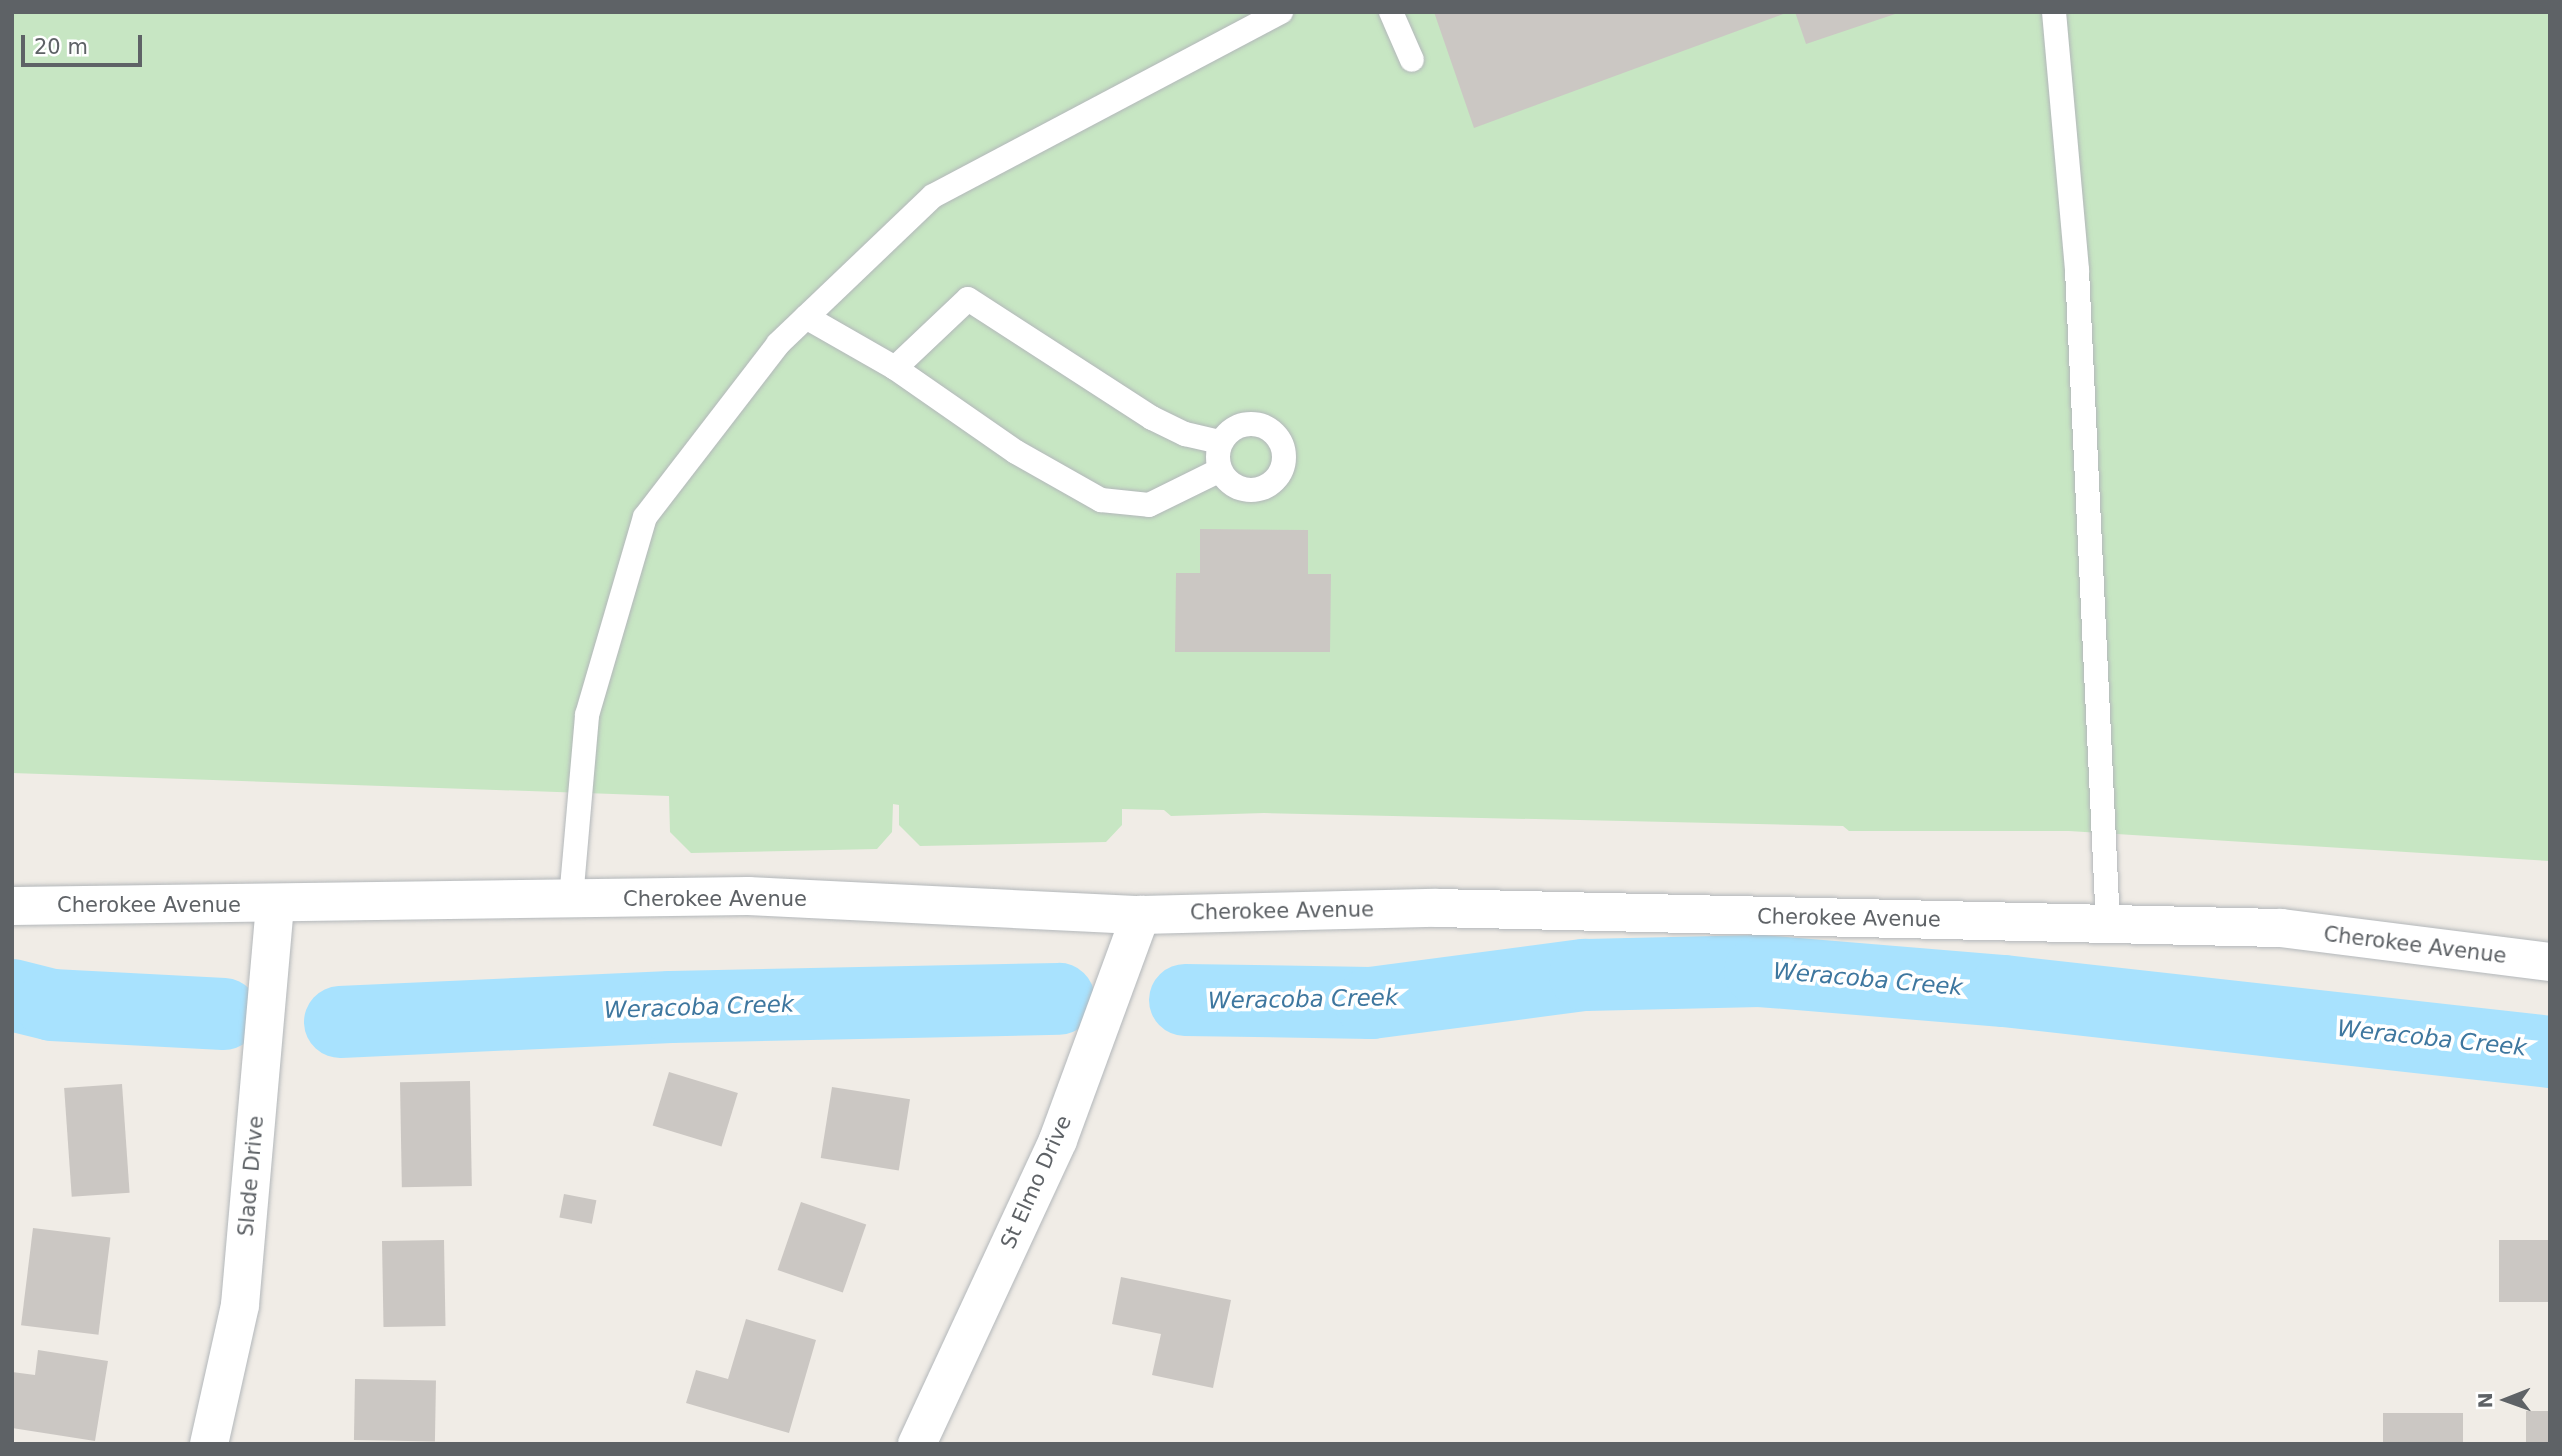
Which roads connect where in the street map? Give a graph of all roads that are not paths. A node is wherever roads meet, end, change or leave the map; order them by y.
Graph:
1 (1281, 12) edge
2 (1391, 12) edge
3 (2054, 12) edge
4 (1412, 60) dead end
5 (806, 317) junction
6 (895, 368) junction
7 (1219, 442) junction
8 (1220, 470) junction
9 (570, 899) junction
10 (12, 905) edge
11 (275, 905) junction
12 (1141, 915) junction
13 (2108, 924) junction
14 (2550, 962) edge
15 (209, 1444) edge
16 (917, 1444) edge

1 - 5 lane
2 - 4 lane
3 - 13 lane
5 - 6 lane
5 - 9 lane
6 - 7 lane
6 - 8 lane
7 - 8 lane
7 - 8 lane
9 - 11 street, Cherokee Avenue
9 - 12 street, Cherokee Avenue
10 - 11 street, Cherokee Avenue
11 - 15 street, Slade Drive
12 - 13 street, Cherokee Avenue
12 - 16 street, St Elmo Drive
13 - 14 street, Cherokee Avenue

